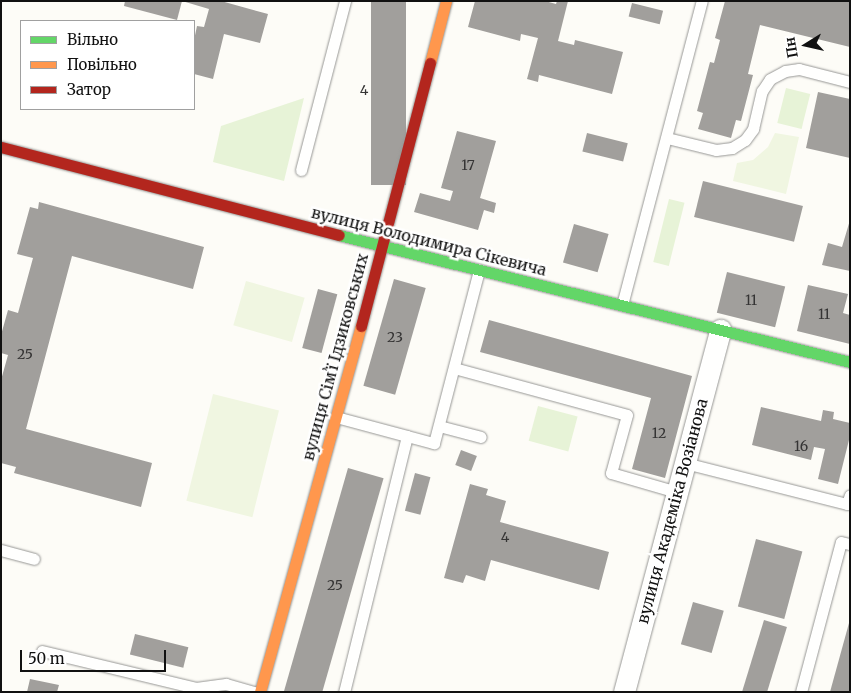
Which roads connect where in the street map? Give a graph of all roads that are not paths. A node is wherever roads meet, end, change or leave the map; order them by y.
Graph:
1 (345, 1) edge
2 (446, 1) edge
3 (702, 1) edge
4 (850, 82) edge
5 (667, 138) junction
6 (1, 147) edge
7 (301, 170) dead end
8 (382, 246) junction
9 (479, 270) junction
10 (622, 305) junction
11 (720, 330) junction
12 (850, 362) edge
13 (454, 368) junction
14 (336, 417) junction
15 (439, 426) junction
16 (407, 436) junction
17 (481, 437) dead end
18 (684, 463) junction
19 (677, 492) junction
20 (850, 495) edge
21 (850, 544) edge
22 (1, 550) edge
23 (34, 559) dead end
24 (42, 651) dead end
25 (254, 692) edge
26 (260, 692) edge
27 (344, 692) edge
28 (624, 692) edge
29 (801, 692) edge

1 - 7 lane
2 - 8 street, вулиця Сімʼї Ідзиковських
3 - 5 lane
4 - 5 lane
5 - 10 lane
6 - 8 street, вулиця Володимира Сікевича
8 - 9 street, вулиця Володимира Сікевича
8 - 14 street, вулиця Сімʼї Ідзиковських
9 - 10 street, вулиця Володимира Сікевича
9 - 13 lane
10 - 11 street, вулиця Володимира Сікевича
11 - 12 street, вулиця Володимира Сікевича
11 - 18 street, вулиця Академіка Возіанова
13 - 15 lane
13 - 19 lane
14 - 16 lane
14 - 26 street, вулиця Сімʼї Ідзиковських
15 - 16 lane
15 - 17 lane
16 - 27 lane
18 - 19 street, вулиця Академіка Возіанова
18 - 20 lane
19 - 28 street, вулиця Академіка Возіанова
21 - 29 lane
22 - 23 lane
24 - 25 lane

